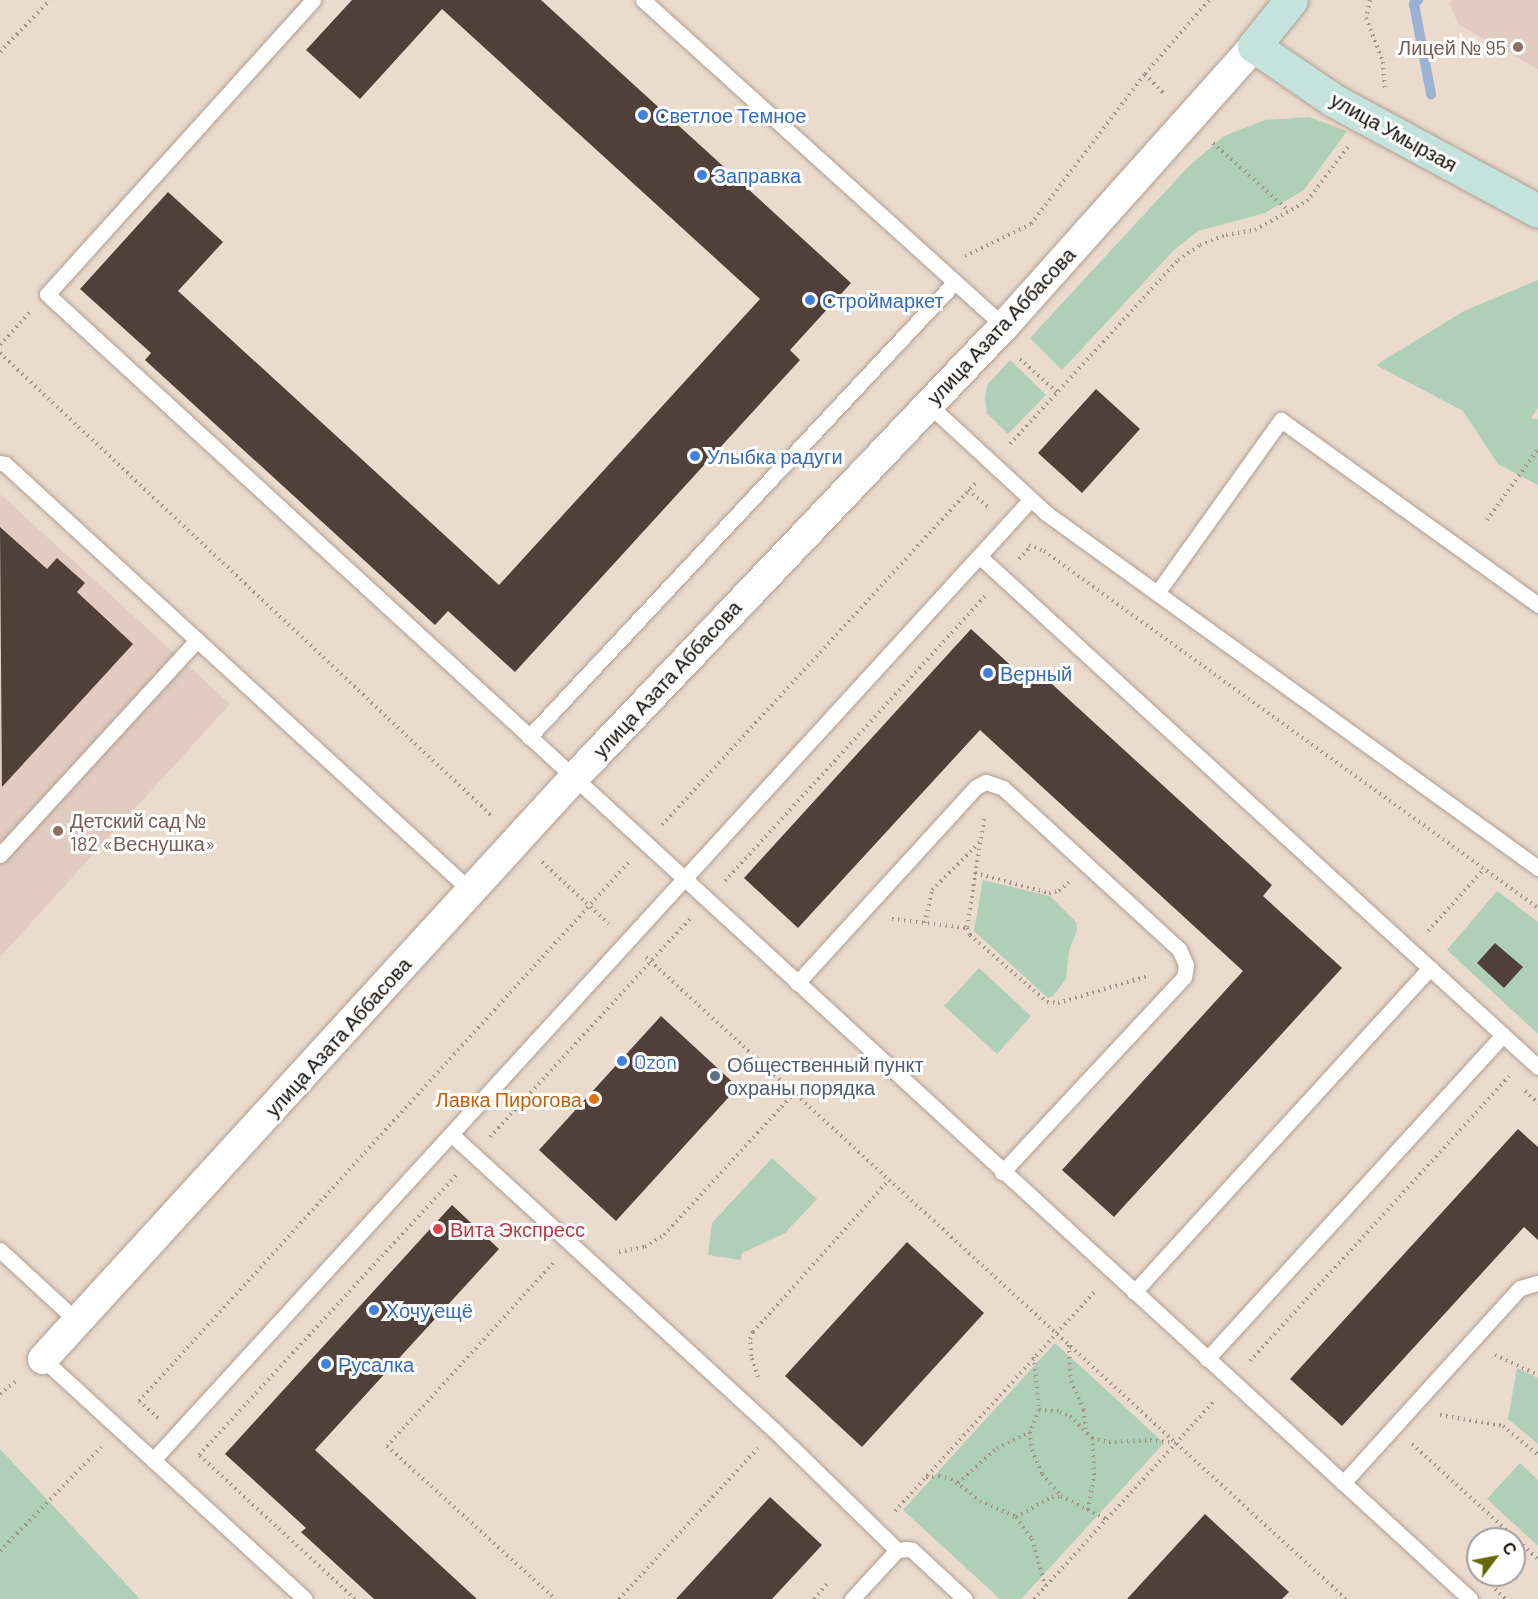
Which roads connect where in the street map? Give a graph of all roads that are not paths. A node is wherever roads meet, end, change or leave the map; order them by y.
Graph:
1 (313, 0) edge
2 (643, 0) edge
3 (1291, 0) edge
4 (1254, 46) junction
5 (1538, 211) edge
6 (950, 278) junction
7 (1004, 326) junction
8 (928, 404) junction
9 (0, 463) edge
10 (1030, 500) junction
11 (979, 556) junction
12 (1157, 593) junction
13 (1538, 605) edge
14 (197, 640) junction
15 (529, 738) junction
16 (573, 779) junction
17 (2, 849) edge
18 (1538, 868) edge
19 (684, 879) junction
20 (471, 891) junction
21 (1430, 968) junction
22 (797, 983) junction
23 (1503, 1035) junction
24 (1538, 1067) edge
25 (451, 1134) junction
26 (1002, 1172) junction
27 (0, 1250) edge
28 (1538, 1283) edge
29 (1134, 1292) junction
30 (78, 1321) junction
31 (43, 1359) joint
32 (1207, 1359) junction
33 (153, 1460) junction
34 (1343, 1483) junction
35 (897, 1550) junction
36 (305, 1599) edge
37 (852, 1599) edge
38 (965, 1599) edge
39 (1470, 1599) edge

1 - 15 lane
2 - 6 lane
3 - 4 street, улица Азата Аббасова
4 - 5 street, улица Умырзая
4 - 7 street, улица Азата Аббасова
6 - 7 lane
6 - 15 lane
7 - 8 street, улица Азата Аббасова
8 - 10 lane
8 - 16 street, улица Азата Аббасова
9 - 14 lane
10 - 11 lane
10 - 12 lane
11 - 19 lane
11 - 21 lane
12 - 13 lane
12 - 18 lane
14 - 17 lane
14 - 20 lane
15 - 16 lane
16 - 19 lane
16 - 20 street, улица Азата Аббасова
19 - 22 lane
19 - 25 lane
20 - 30 street, улица Азата Аббасова
21 - 23 lane
21 - 29 lane
22 - 26 lane
22 - 26 lane
23 - 24 lane
23 - 32 lane
25 - 33 lane
25 - 35 lane
26 - 29 lane
27 - 30 lane
28 - 34 lane
29 - 32 lane
30 - 31 street, улица Азата Аббасова
31 - 33 lane
32 - 34 lane
33 - 36 lane
34 - 39 lane
35 - 37 lane
35 - 38 lane

